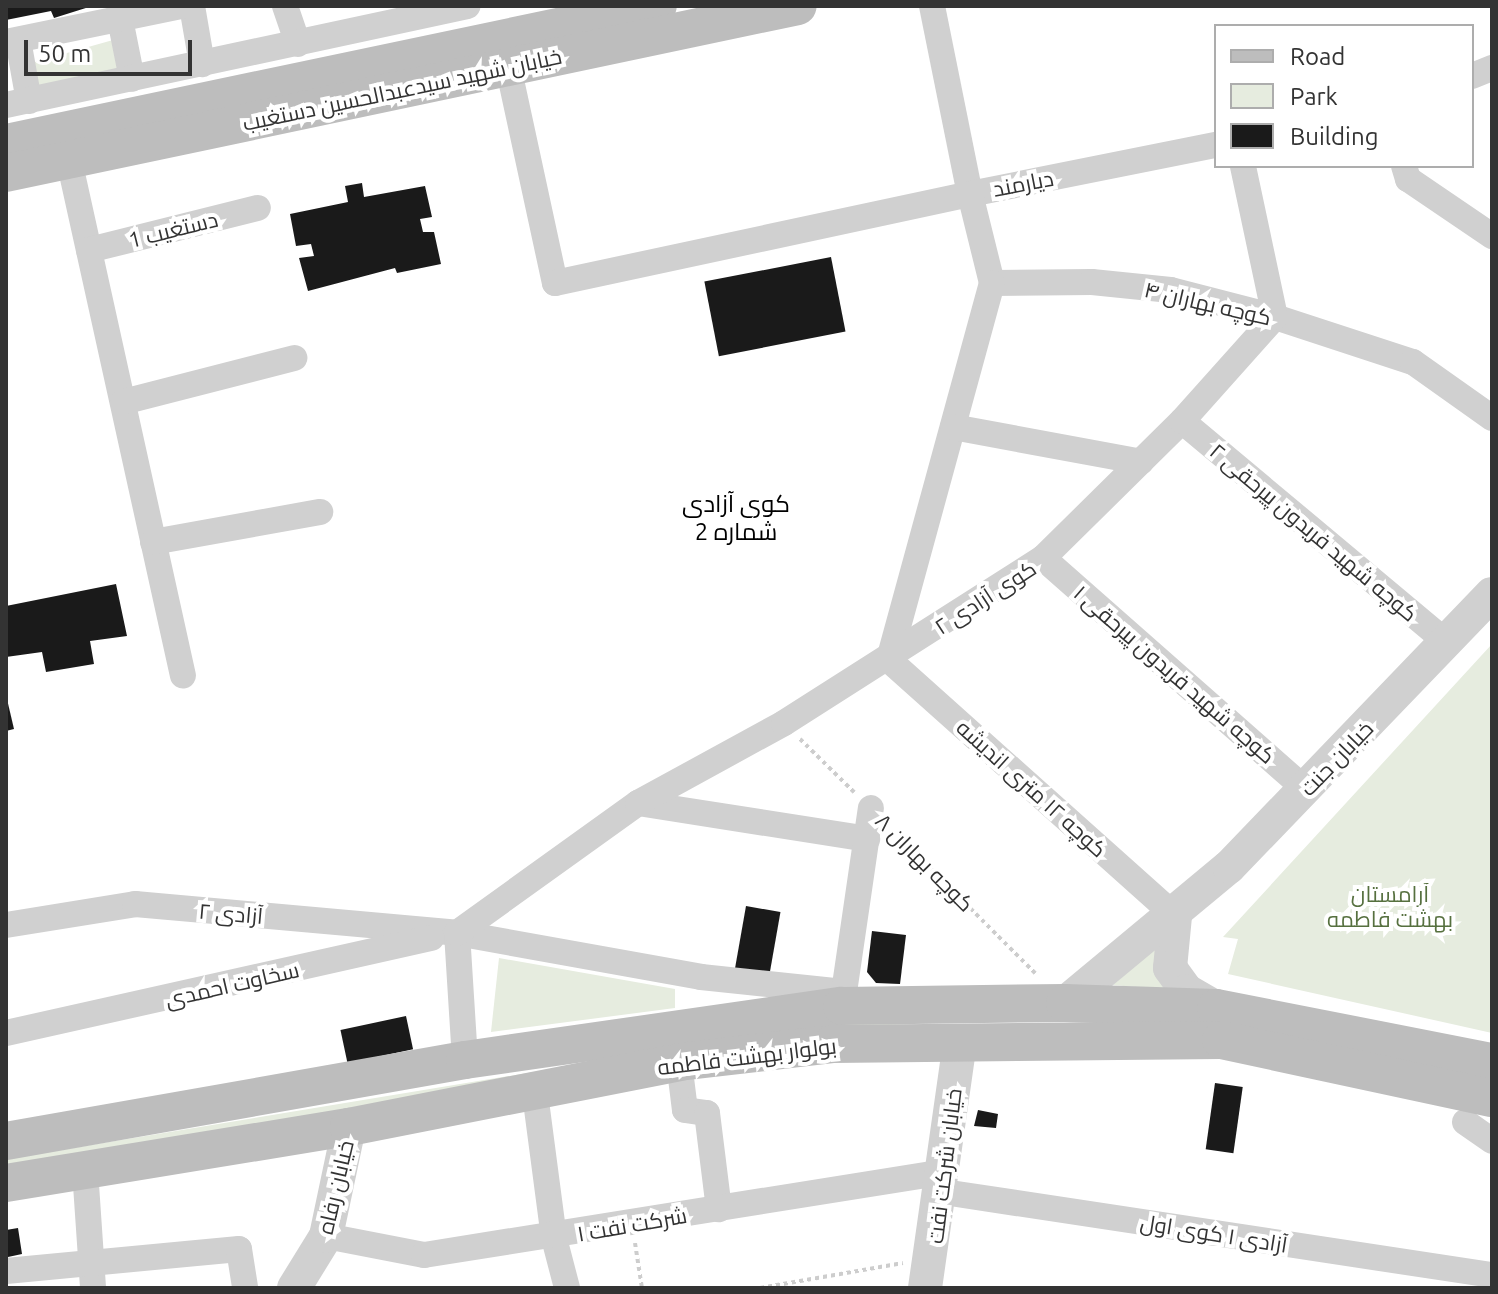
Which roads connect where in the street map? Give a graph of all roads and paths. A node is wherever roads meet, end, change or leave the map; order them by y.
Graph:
1 (182, 6) edge
2 (192, 6) edge
3 (285, 6) edge
4 (468, 6) edge
5 (798, 6) edge
6 (932, 6) edge
7 (637, 8) edge
8 (120, 19) junction
9 (394, 30) edge
10 (12, 41) edge
11 (298, 44) junction
12 (202, 64) junction
13 (508, 66) junction
14 (132, 79) junction
15 (18, 103) edge
16 (6, 143) edge
17 (1214, 145) edge
18 (69, 160) junction
19 (1243, 168) edge
20 (1405, 168) edge
21 (6, 173) edge
22 (970, 194) junction
23 (258, 208) dead end
24 (1492, 236) edge
25 (89, 250) junction
26 (992, 283) junction
27 (1275, 317) junction
28 (294, 358) dead end
29 (123, 402) junction
30 (1492, 418) edge
31 (1182, 421) junction
32 (953, 427) junction
33 (1141, 462) junction
34 (320, 512) dead end
35 (153, 542) junction
36 (1043, 558) junction
37 (1492, 594) edge
38 (1446, 642) junction
39 (889, 660) junction
40 (183, 676) dead end
41 (784, 723) junction
42 (1306, 790) junction
43 (638, 803) junction
44 (871, 808) junction
45 (867, 839) junction
46 (1175, 916) junction
47 (6, 925) edge
48 (457, 933) junction
49 (843, 999) junction
50 (963, 1003) junction
51 (1065, 1003) junction
52 (1216, 1008) junction
53 (6, 1033) edge
54 (1306, 1041) junction
55 (960, 1043) junction
56 (465, 1060) junction
57 (679, 1062) junction
58 (1492, 1062) edge
59 (534, 1086) junction
60 (1478, 1110) edge
61 (349, 1127) junction
62 (6, 1141) edge
63 (1492, 1141) edge
64 (85, 1170) junction
65 (937, 1182) junction
66 (6, 1183) edge
67 (719, 1209) junction
68 (632, 1224) junction
69 (326, 1236) junction
70 (554, 1238) junction
71 (6, 1271) edge
72 (929, 1273) edge
73 (92, 1275) edge
74 (1492, 1275) edge
75 (245, 1288) edge
76 (294, 1288) edge
77 (567, 1288) edge
78 (642, 1288) edge
79 (760, 1288) edge

1 - 8 street
2 - 12 street
3 - 11 street
4 - 9 street
5 - 13 main road, خیابان شهید سیدعبدالحسین دستغیب
6 - 22 street, دیارمند
7 - 9 main road, خیابان شهید سیدعبدالحسین دستغیب
8 - 10 street
8 - 14 street
9 - 11 street
9 - 16 main road, خیابان شهید سیدعبدالحسین دستغیب
10 - 15 street
11 - 12 street
12 - 14 street
13 - 18 main road, خیابان شهید سیدعبدالحسین دستغیب
13 - 22 street
14 - 15 street
17 - 22 street, دیارمند
18 - 21 main road, خیابان شهید سیدعبدالحسین دستغیب
18 - 25 street
19 - 27 street
20 - 24 street
22 - 26 street
23 - 25 street, دستغیب 1
25 - 29 street
26 - 27 street, کوچه بهاران ۴
26 - 32 street
27 - 30 street, کوچه بهاران ۴
27 - 31 street, کوی آزادی ۲
28 - 29 street
29 - 35 street
31 - 33 street, کوی آزادی ۲
31 - 38 street, کوچه شهید فریدون پیرحقی ۲
32 - 33 street
32 - 39 street
33 - 36 street, کوی آزادی ۲
34 - 35 street
35 - 40 street
36 - 39 street, کوی آزادی ۲
36 - 42 street, کوچه شهید فریدون پیرحقی ۱
37 - 38 street, خیابان جنت
38 - 42 street, خیابان جنت
39 - 41 street, کوی آزادی ۲
39 - 46 street, کوچه ۱۲ متری اندیشه
41 - 43 street, کوی آزادی ۲
41 - 44 path, کوچه بهاران ۸
42 - 46 street, خیابان جنت
43 - 45 street
43 - 48 street, کوی آزادی ۲
44 - 45 street
44 - 51 path, کوچه بهاران ۸
45 - 49 street
46 - 51 street, خیابان جنت
46 - 52 street
47 - 48 street, آزادی ۲
48 - 49 street, آزادی ۲
48 - 53 street, سخاوت احمدی
48 - 56 street
49 - 50 main road, بولوار بهشت فاطمه
49 - 56 main road, بولوار بهشت فاطمه
50 - 51 main road, بولوار بهشت فاطمه
50 - 55 main road
51 - 52 main road, بولوار بهشت فاطمه
52 - 54 main road, بولوار بهشت فاطمه
54 - 55 main road, بولوار بهشت فاطمه
54 - 58 main road, بولوار بهشت فاطمه
54 - 60 main road, بولوار بهشت فاطمه
55 - 57 main road, بولوار بهشت فاطمه
55 - 65 street, خیابان شرکت نفت
56 - 62 main road, بولوار بهشت فاطمه
57 - 59 main road, بولوار بهشت فاطمه
57 - 67 street
59 - 61 main road, بولوار بهشت فاطمه
59 - 70 street
60 - 63 street
61 - 64 main road, بولوار بهشت فاطمه
61 - 69 street, خیابان رفاه
64 - 66 main road, بولوار بهشت فاطمه
64 - 73 street
65 - 67 street, شرکت نفت ۱
65 - 72 street, خیابان شرکت نفت
65 - 74 street, آزادی ۱ کوی اول
67 - 68 street, شرکت نفت ۱
68 - 70 street, شرکت نفت ۱
68 - 78 path
69 - 70 street, شرکت نفت ۱
69 - 76 street, خیابان رفاه
70 - 77 street
71 - 73 street
72 - 79 path
73 - 75 street

